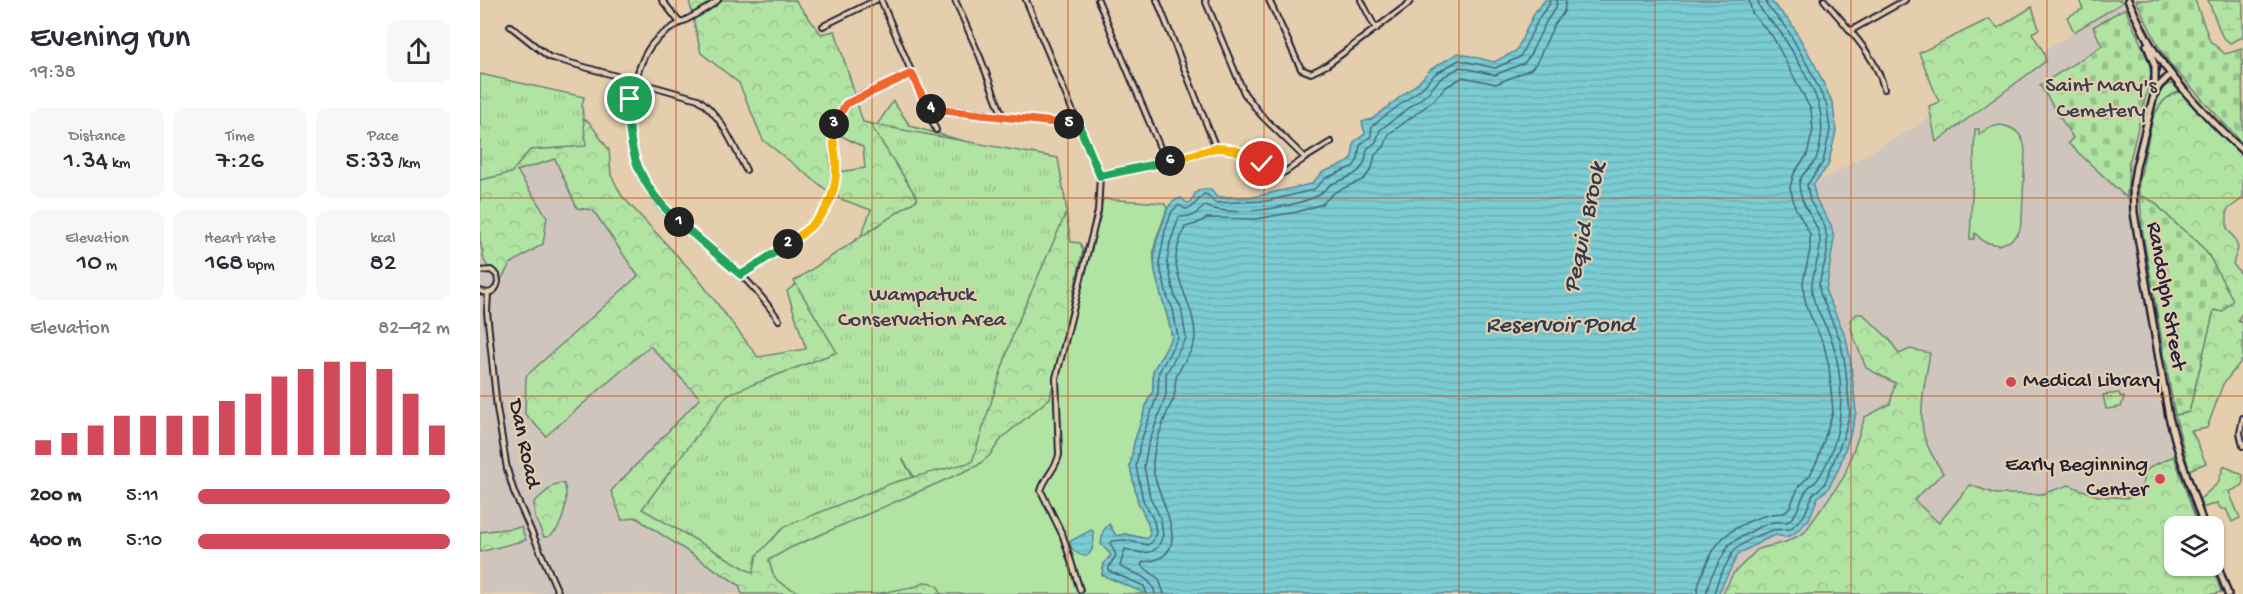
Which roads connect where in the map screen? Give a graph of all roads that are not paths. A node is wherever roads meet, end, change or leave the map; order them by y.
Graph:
1 (662, 0) edge
2 (718, 0) edge
3 (876, 0) edge
4 (881, 0) edge
5 (955, 0) edge
6 (1026, 0) edge
7 (1098, 0) edge
8 (1157, 0) edge
9 (1205, 0) edge
10 (1269, 0) edge
11 (1361, 0) edge
12 (1410, 0) edge
13 (1824, 0) edge
14 (1905, 0) edge
15 (2128, 0) edge
16 (2134, 12) junction
17 (680, 23) junction
18 (510, 26) dead end
19 (823, 26) dead end
20 (1376, 29) junction
21 (1850, 31) junction
22 (2169, 71) junction
23 (912, 74) junction
24 (635, 81) junction
25 (2156, 85) junction
26 (1884, 89) dead end
27 (2154, 95) junction
28 (928, 109) junction
29 (1003, 117) junction
30 (1078, 123) junction
31 (936, 130) dead end
32 (1331, 142) dead end
33 (1216, 148) junction
34 (2243, 151) edge
35 (1305, 158) junction
36 (1166, 162) junction
37 (746, 170) dead end
38 (1100, 176) junction
39 (480, 271) edge
40 (741, 275) junction
41 (480, 291) edge
42 (488, 293) junction
43 (779, 320) dead end
44 (2243, 418) edge
45 (2243, 446) edge
46 (2201, 516) edge
47 (2221, 576) edge
48 (1080, 590) dead end
49 (559, 594) edge
50 (2227, 594) edge

1 - 17 street
2 - 17 street
3 - 19 street
4 - 23 street
5 - 29 street
6 - 30 street
7 - 36 street
8 - 33 street
9 - 35 street
10 - 20 street
11 - 20 street
12 - 20 street
13 - 21 street
14 - 21 street
15 - 16 main road
16 - 22 main road
16 - 25 main road
17 - 24 street
18 - 24 street
21 - 26 street
22 - 25 main road
22 - 27 main road, Randolph Street
22 - 34 main road
23 - 28 street
23 - 40 street
24 - 37 street
24 - 40 street
25 - 27 main road
27 - 46 main road, Randolph Street
28 - 29 street
28 - 31 street
29 - 30 street
30 - 38 street
32 - 35 street
33 - 35 street
33 - 36 street
36 - 38 street
38 - 48 street
39 - 42 street, Dan Road
40 - 43 street
41 - 42 street
42 - 49 street, Dan Road
44 - 45 street
47 - 50 main road

